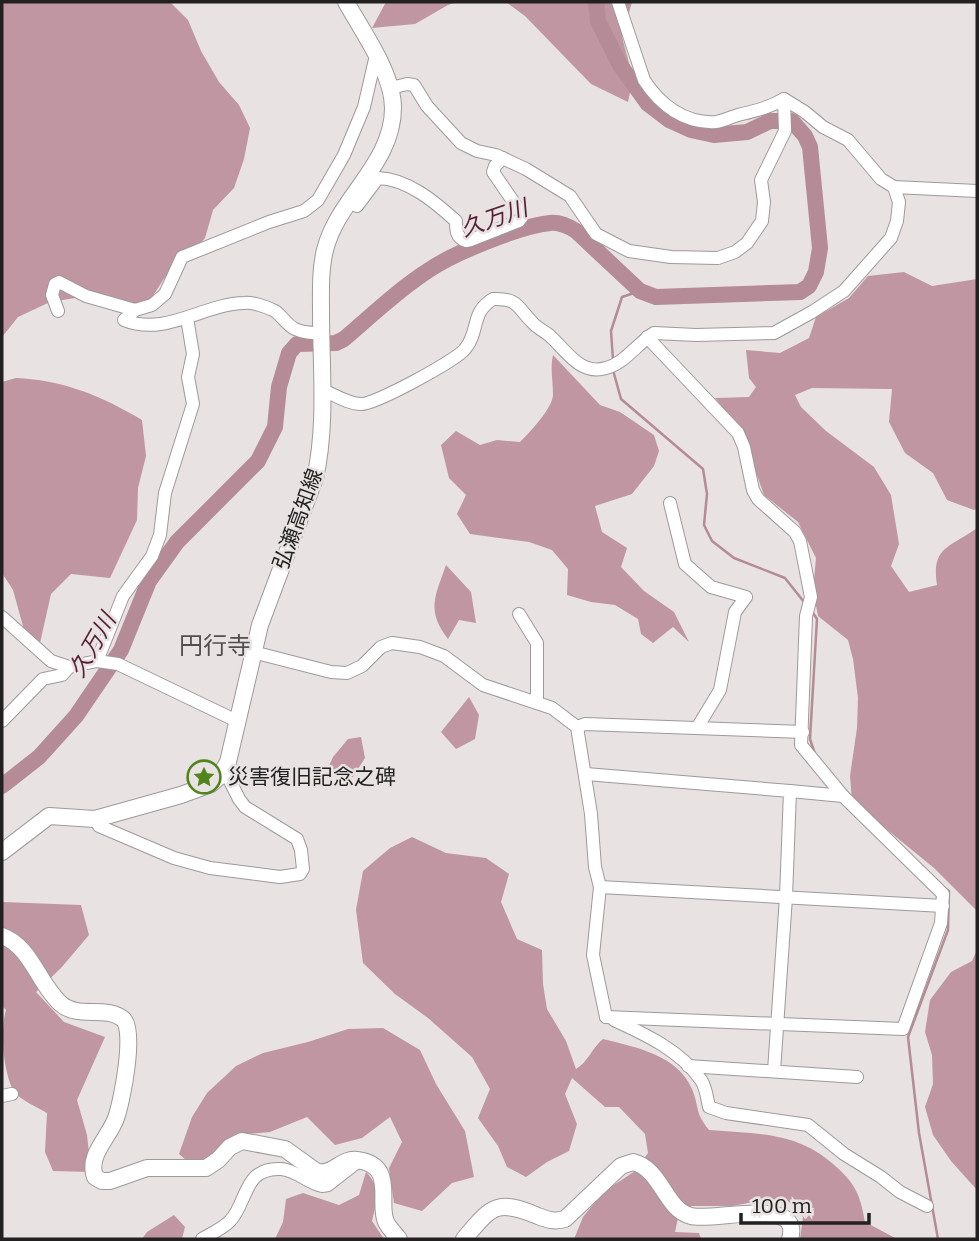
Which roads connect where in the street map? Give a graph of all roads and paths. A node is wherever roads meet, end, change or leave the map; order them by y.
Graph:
1 (346, 2) edge
2 (618, 2) edge
3 (376, 55) junction
4 (391, 88) junction
5 (785, 104) junction
6 (503, 158) junction
7 (894, 187) junction
8 (977, 191) edge
9 (351, 202) junction
10 (135, 310) junction
11 (58, 311) dead end
12 (187, 317) junction
13 (648, 337) junction
14 (321, 340) junction
15 (321, 389) junction
16 (670, 503) dead end
17 (519, 614) dead end
18 (2, 617) edge
19 (8, 628) edge
20 (253, 652) junction
21 (107, 662) junction
22 (69, 667) junction
23 (537, 703) junction
24 (2, 721) edge
25 (239, 722) junction
26 (577, 727) junction
27 (697, 728) junction
28 (803, 732) junction
29 (224, 769) junction
30 (586, 774) junction
31 (790, 791) junction
32 (843, 796) junction
33 (94, 819) junction
34 (2, 851) edge
35 (600, 887) junction
36 (786, 897) junction
37 (943, 906) junction
38 (2, 936) edge
39 (606, 1017) junction
40 (777, 1025) junction
41 (688, 1066) junction
42 (774, 1071) junction
43 (857, 1077) dead end
44 (360, 1160) junction
45 (927, 1206) dead end
46 (202, 1239) edge
47 (399, 1239) edge
48 (464, 1239) edge
49 (790, 1239) edge

1 - 3 main road, 弘瀬高知線
2 - 5 street
3 - 4 main road, 弘瀬高知線
3 - 10 street
4 - 6 street
4 - 9 main road, 弘瀬高知線
5 - 6 street
5 - 7 street
6 - 9 street
7 - 8 street
7 - 13 street
9 - 14 main road, 弘瀬高知線
10 - 11 street
10 - 12 street
12 - 14 street
12 - 21 street
13 - 15 street
13 - 28 street
14 - 15 main road, 弘瀬高知線
15 - 20 main road, 弘瀬高知線
16 - 27 street
17 - 23 street
18 - 19 street
19 - 22 street
20 - 23 street
20 - 25 main road, 弘瀬高知線
21 - 22 street
21 - 25 street
22 - 24 street
23 - 26 street
25 - 29 main road, 弘瀬高知線
26 - 27 street
26 - 30 street
27 - 28 street
28 - 32 street
29 - 33 main road
29 - 33 street
30 - 31 street
30 - 35 street
31 - 32 street
31 - 36 street
32 - 37 street
33 - 34 main road
35 - 36 street
35 - 39 street
36 - 37 street
36 - 40 street
37 - 40 street
38 - 44 main road
39 - 40 street
39 - 41 street
40 - 42 street
41 - 42 street
41 - 45 street
42 - 43 street
44 - 46 street
44 - 47 main road
48 - 49 main road

